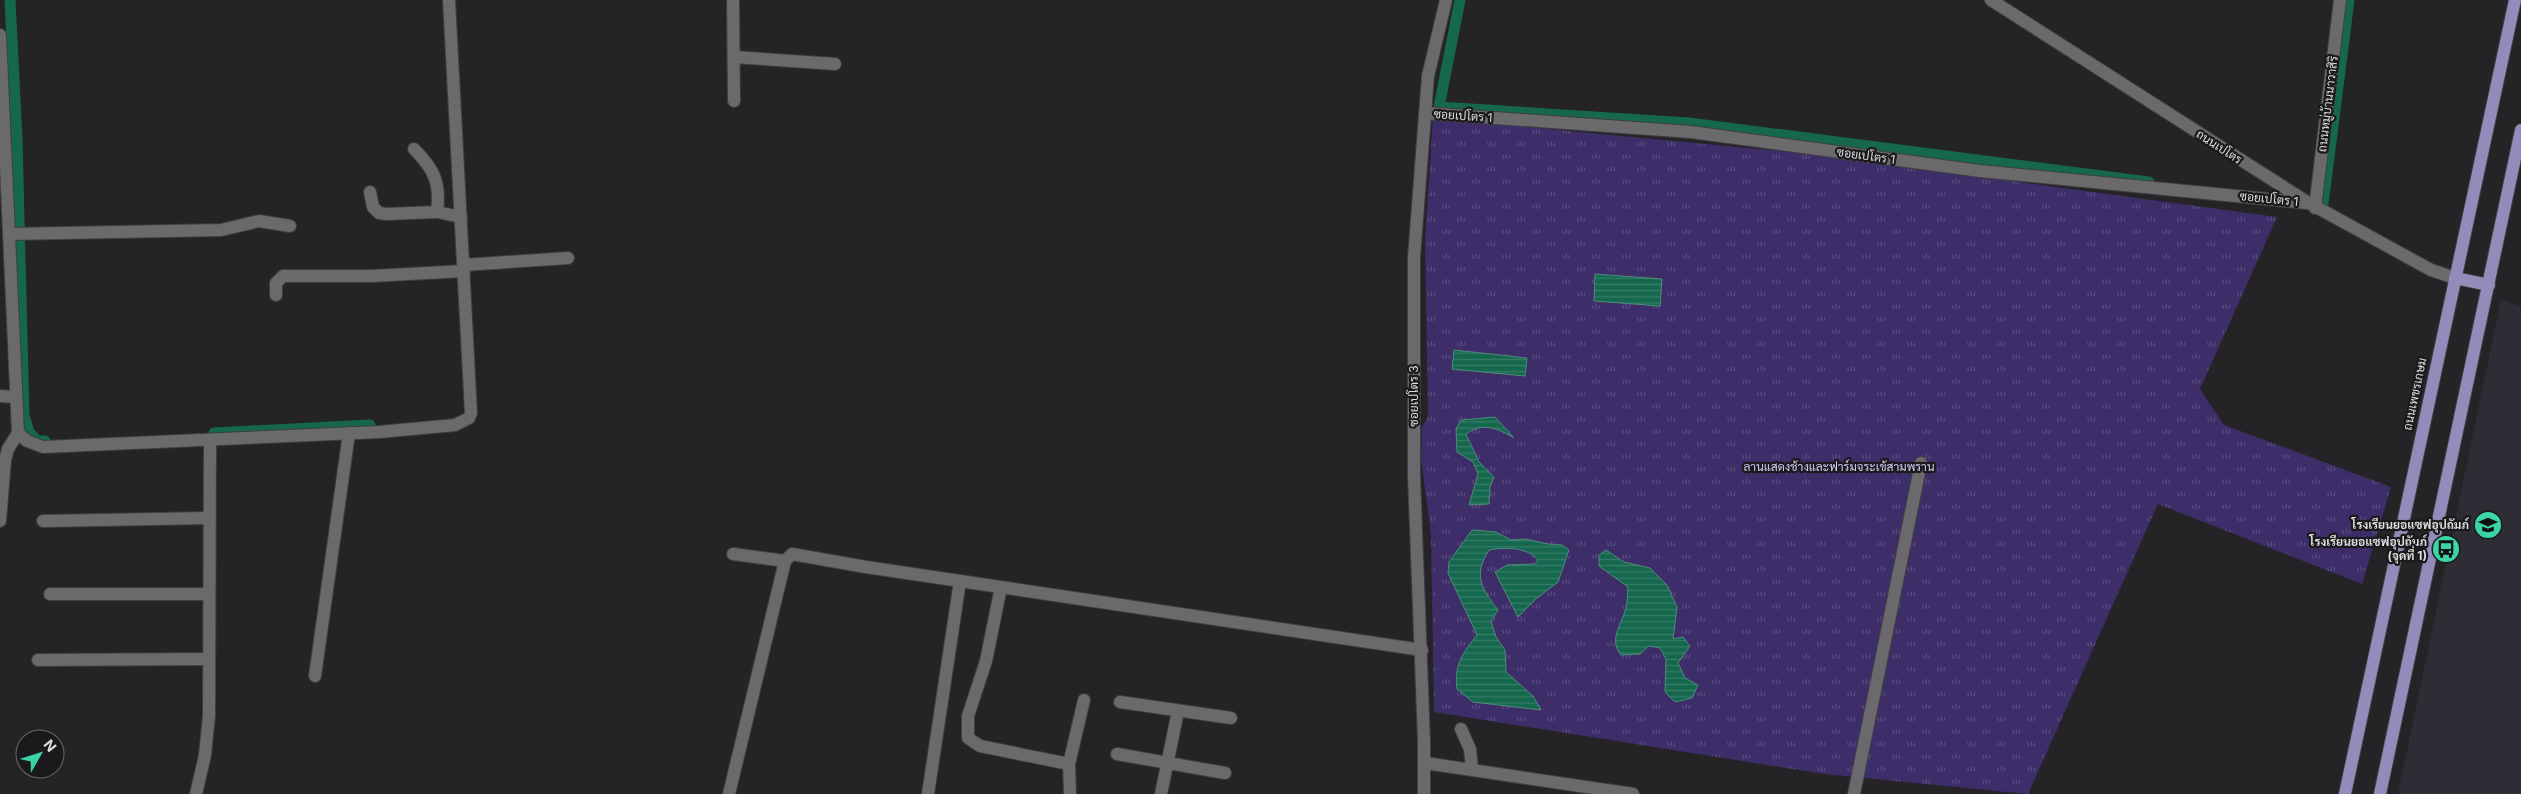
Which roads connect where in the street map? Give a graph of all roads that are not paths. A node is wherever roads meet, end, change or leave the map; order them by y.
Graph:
1 (449, 0) edge
2 (734, 0) edge
3 (1446, 0) edge
4 (1991, 0) edge
5 (2340, 0) edge
6 (2515, 0) edge
7 (0, 36) edge
8 (734, 57) junction
9 (835, 64) dead end
10 (734, 101) dead end
11 (1424, 113) junction
12 (2521, 130) edge
13 (414, 149) dead end
14 (370, 192) dead end
15 (2307, 203) junction
16 (437, 212) junction
17 (460, 217) junction
18 (290, 226) dead end
19 (17, 234) junction
20 (568, 258) dead end
21 (5, 259) edge
22 (464, 268) junction
23 (2455, 278) junction
24 (2489, 285) junction
25 (276, 295) dead end
26 (0, 396) edge
27 (16, 397) junction
28 (18, 433) junction
29 (349, 433) junction
30 (210, 441) junction
31 (2, 460) edge
32 (1921, 463) dead end
33 (209, 518) junction
34 (0, 521) edge
35 (43, 521) dead end
36 (733, 554) dead end
37 (785, 561) junction
38 (960, 580) junction
39 (1000, 587) junction
40 (50, 594) dead end
41 (208, 594) junction
42 (1422, 650) junction
43 (208, 659) junction
44 (38, 660) dead end
45 (315, 676) dead end
46 (1084, 700) dead end
47 (1120, 702) dead end
48 (1178, 711) junction
49 (1231, 718) dead end
50 (1461, 729) dead end
51 (1117, 754) dead end
52 (1168, 762) junction
53 (1424, 763) junction
54 (1069, 764) junction
55 (1472, 769) junction
56 (1224, 773) dead end
57 (196, 794) edge
58 (729, 794) edge
59 (928, 794) edge
60 (1070, 794) edge
61 (1161, 794) edge
62 (1424, 794) edge
63 (1633, 794) edge
64 (1854, 794) edge
65 (2345, 794) edge
66 (2380, 794) edge

1 - 17 street
2 - 8 street
3 - 11 street, ซอยเปโตร 3
4 - 15 street, ถนนเปโตร
5 - 15 street, ถนนหมู่บ้านนาวาสิริ
6 - 23 main road, ถนนเพชรเกษม
7 - 19 street
8 - 9 street
8 - 10 street
11 - 15 street, ซอยเปโตร 1
11 - 42 street, ซอยเปโตร 3
12 - 24 main road
13 - 16 street
14 - 16 street
15 - 23 street, ถนนเปโตร
16 - 17 street
17 - 22 street
18 - 19 street
19 - 21 street
20 - 22 street
21 - 27 street
22 - 25 street
22 - 29 street
23 - 24 main road
23 - 65 main road, ถนนเพชรเกษม
24 - 66 main road
26 - 27 street
27 - 28 street
28 - 30 street
28 - 31 street
29 - 30 street
29 - 45 street
30 - 33 street
31 - 34 street
32 - 64 street
33 - 35 street
33 - 41 street
36 - 37 street
37 - 38 street
37 - 58 street
38 - 39 street
38 - 59 street
39 - 42 street
39 - 54 street
40 - 41 street
41 - 43 street
42 - 53 street, ซอยเปโตร 3
43 - 44 street
43 - 57 street
46 - 54 street
47 - 48 street
48 - 49 street
48 - 52 street
50 - 55 street
51 - 52 street
52 - 56 street
52 - 61 street
53 - 55 street
53 - 62 street, ซอยเปโตร 3
54 - 60 street
55 - 63 street

